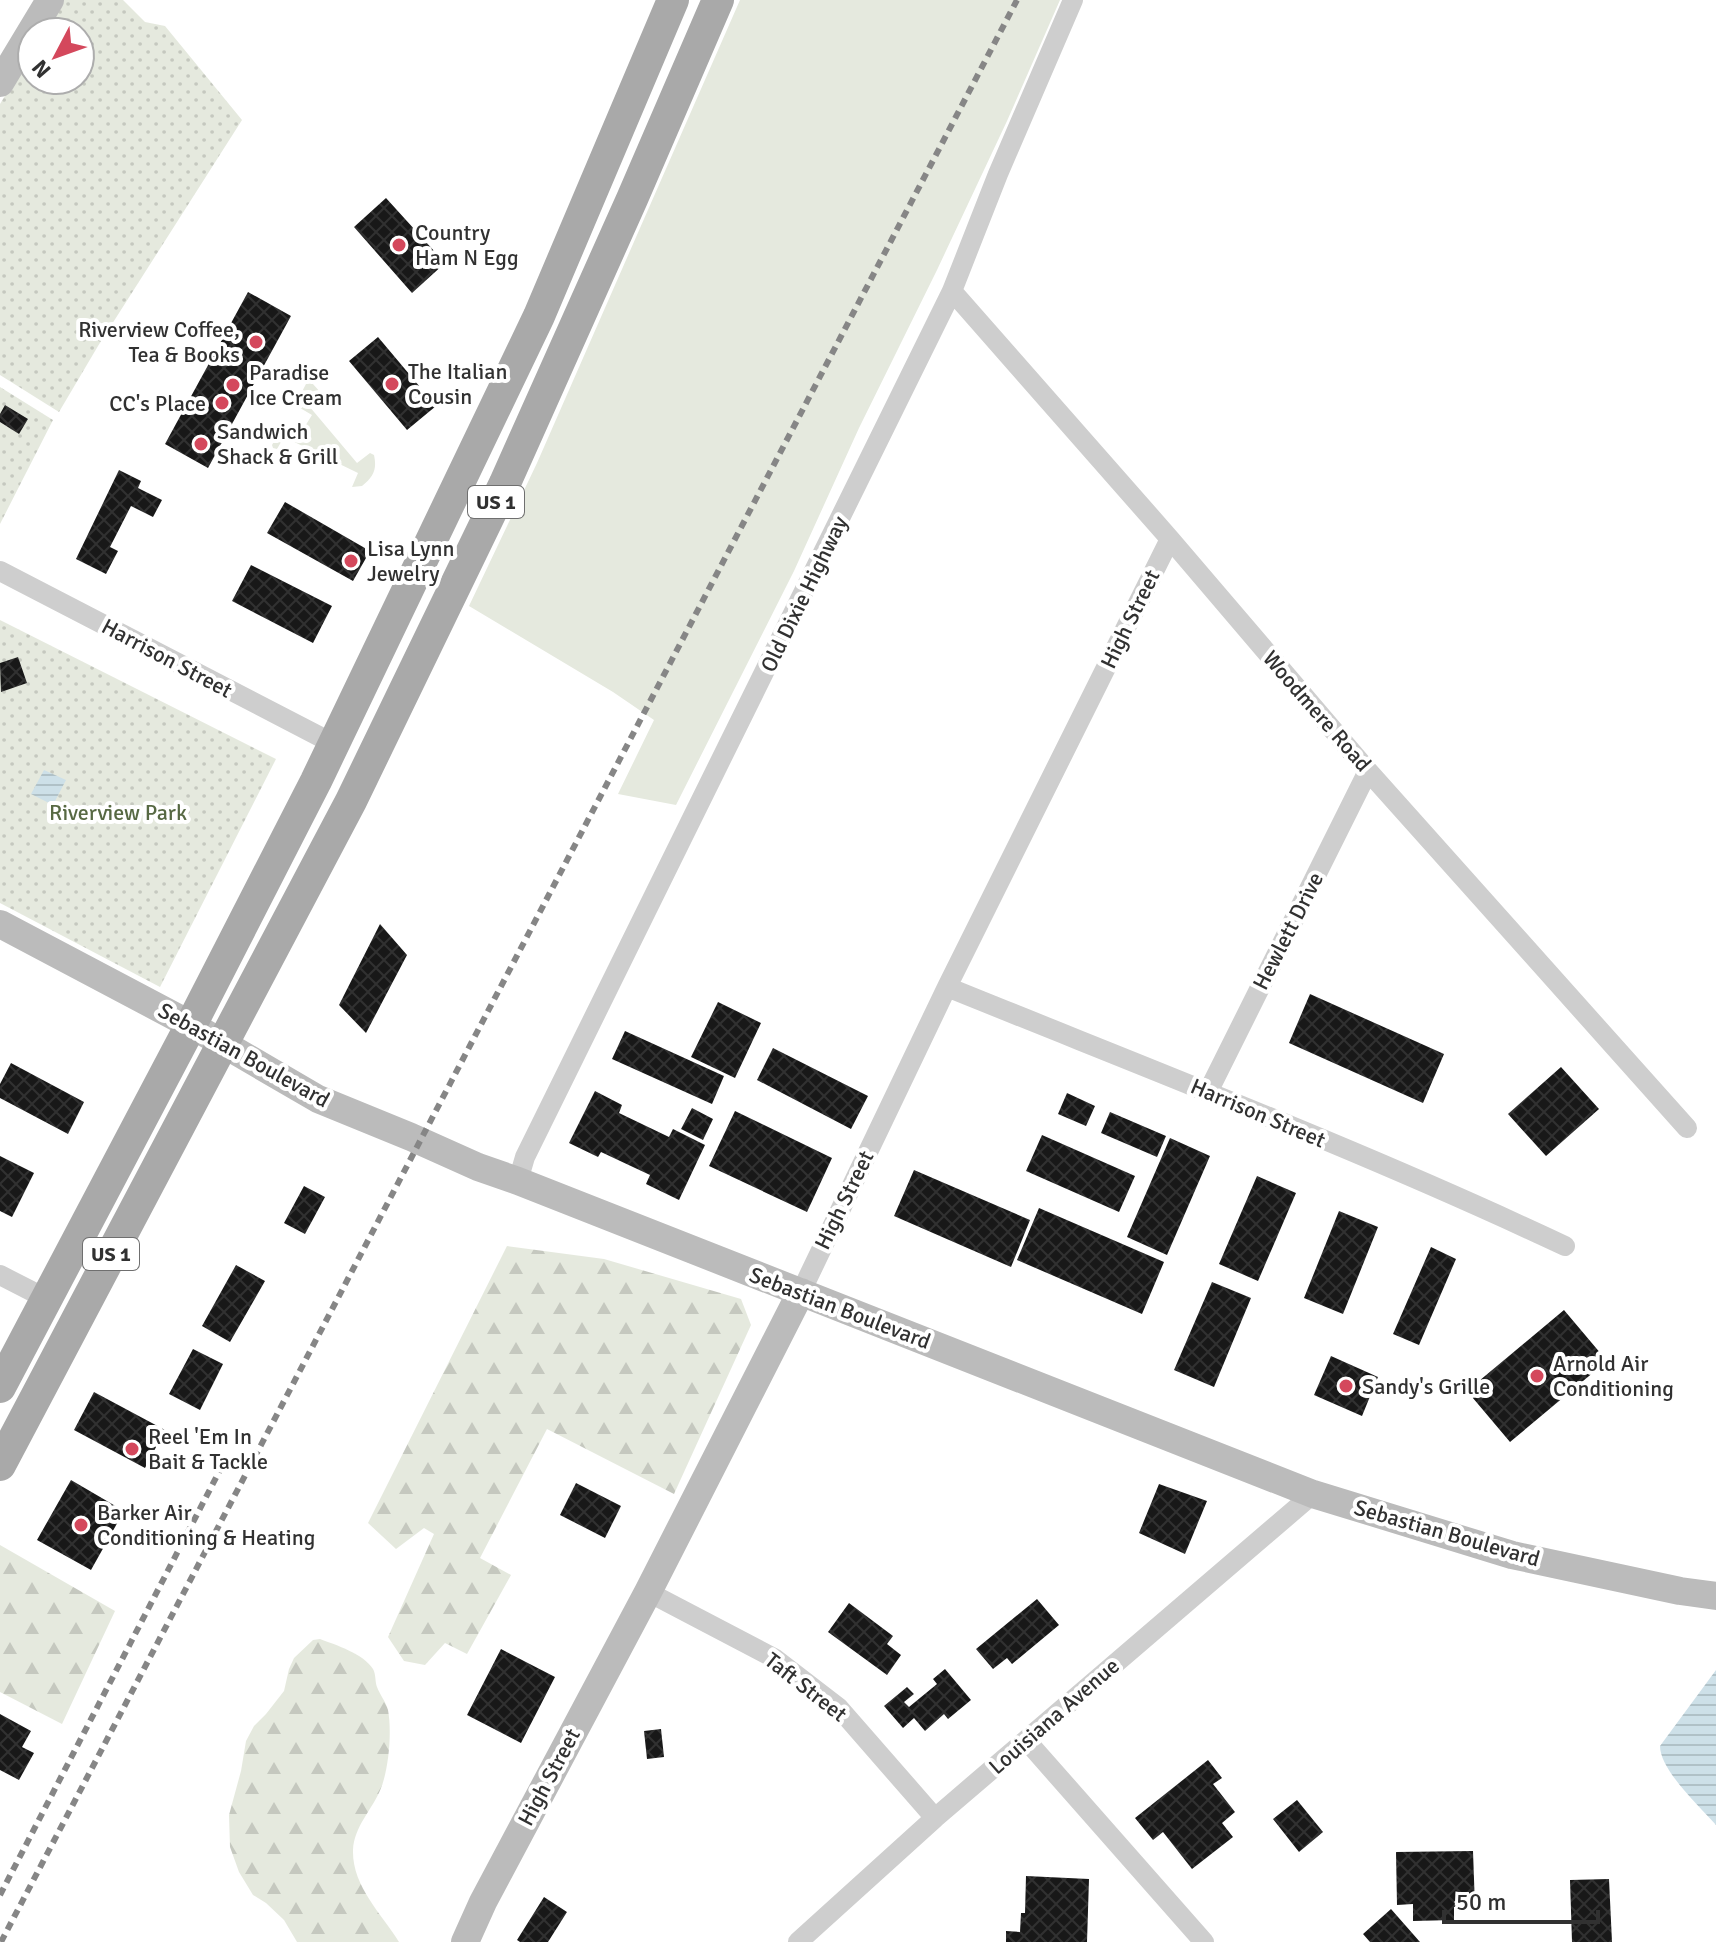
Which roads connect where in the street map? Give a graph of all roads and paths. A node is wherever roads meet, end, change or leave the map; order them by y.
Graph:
1 (673, 0) edge
2 (700, 0) edge
3 (718, 0) edge
4 (1073, 0) edge
5 (49, 1) edge
6 (0, 83) edge
7 (668, 114) junction
8 (952, 291) junction
9 (483, 433) junction
10 (505, 483) junction
11 (449, 504) junction
12 (1170, 539) junction
13 (463, 570) junction
14 (0, 571) edge
15 (334, 744) junction
16 (1368, 771) junction
17 (0, 924) edge
18 (947, 987) junction
19 (191, 1025) junction
20 (222, 1043) junction
21 (1208, 1092) junction
22 (1687, 1128) dead end
23 (518, 1181) junction
24 (1565, 1246) dead end
25 (0, 1275) edge
26 (801, 1292) junction
27 (47, 1299) junction
28 (0, 1387) edge
29 (0, 1465) edge
30 (1313, 1494) junction
31 (648, 1592) junction
32 (1716, 1596) edge
33 (1026, 1740) junction
34 (935, 1818) junction
35 (465, 1942) edge
36 (798, 1942) edge
37 (1204, 1942) edge

1 - 9 main road, US 1
2 - 7 main road
3 - 7 main road, US 1
4 - 8 street, Old Dixie Highway
5 - 6 main road
7 - 10 main road, US 1
8 - 12 street, Woodmere Road
8 - 23 street, Old Dixie Highway
9 - 10 main road
9 - 11 main road, US 1
10 - 13 main road, US 1
11 - 13 main road
11 - 15 main road, US 1
12 - 16 street, Woodmere Road
12 - 18 street, High Street
13 - 20 main road, US 1
14 - 15 street, Harrison Street
15 - 19 main road, US 1
16 - 21 street, Hewlett Drive
16 - 22 street, Woodmere Road
17 - 19 main road, Sebastian Boulevard
18 - 21 street, Harrison Street
18 - 26 street, High Street
19 - 20 main road, Sebastian Boulevard
19 - 27 main road, US 1
20 - 23 main road, Sebastian Boulevard
20 - 29 main road, US 1
21 - 24 street, Harrison Street
23 - 26 main road, Sebastian Boulevard
25 - 27 street
26 - 30 main road, Sebastian Boulevard
26 - 31 main road, High Street
27 - 28 main road, US 1
30 - 32 main road, Sebastian Boulevard
30 - 33 street, Louisiana Avenue
31 - 34 street, Taft Street
31 - 35 main road, High Street
33 - 34 street, Louisiana Avenue
33 - 37 street
34 - 36 street, Louisiana Avenue

